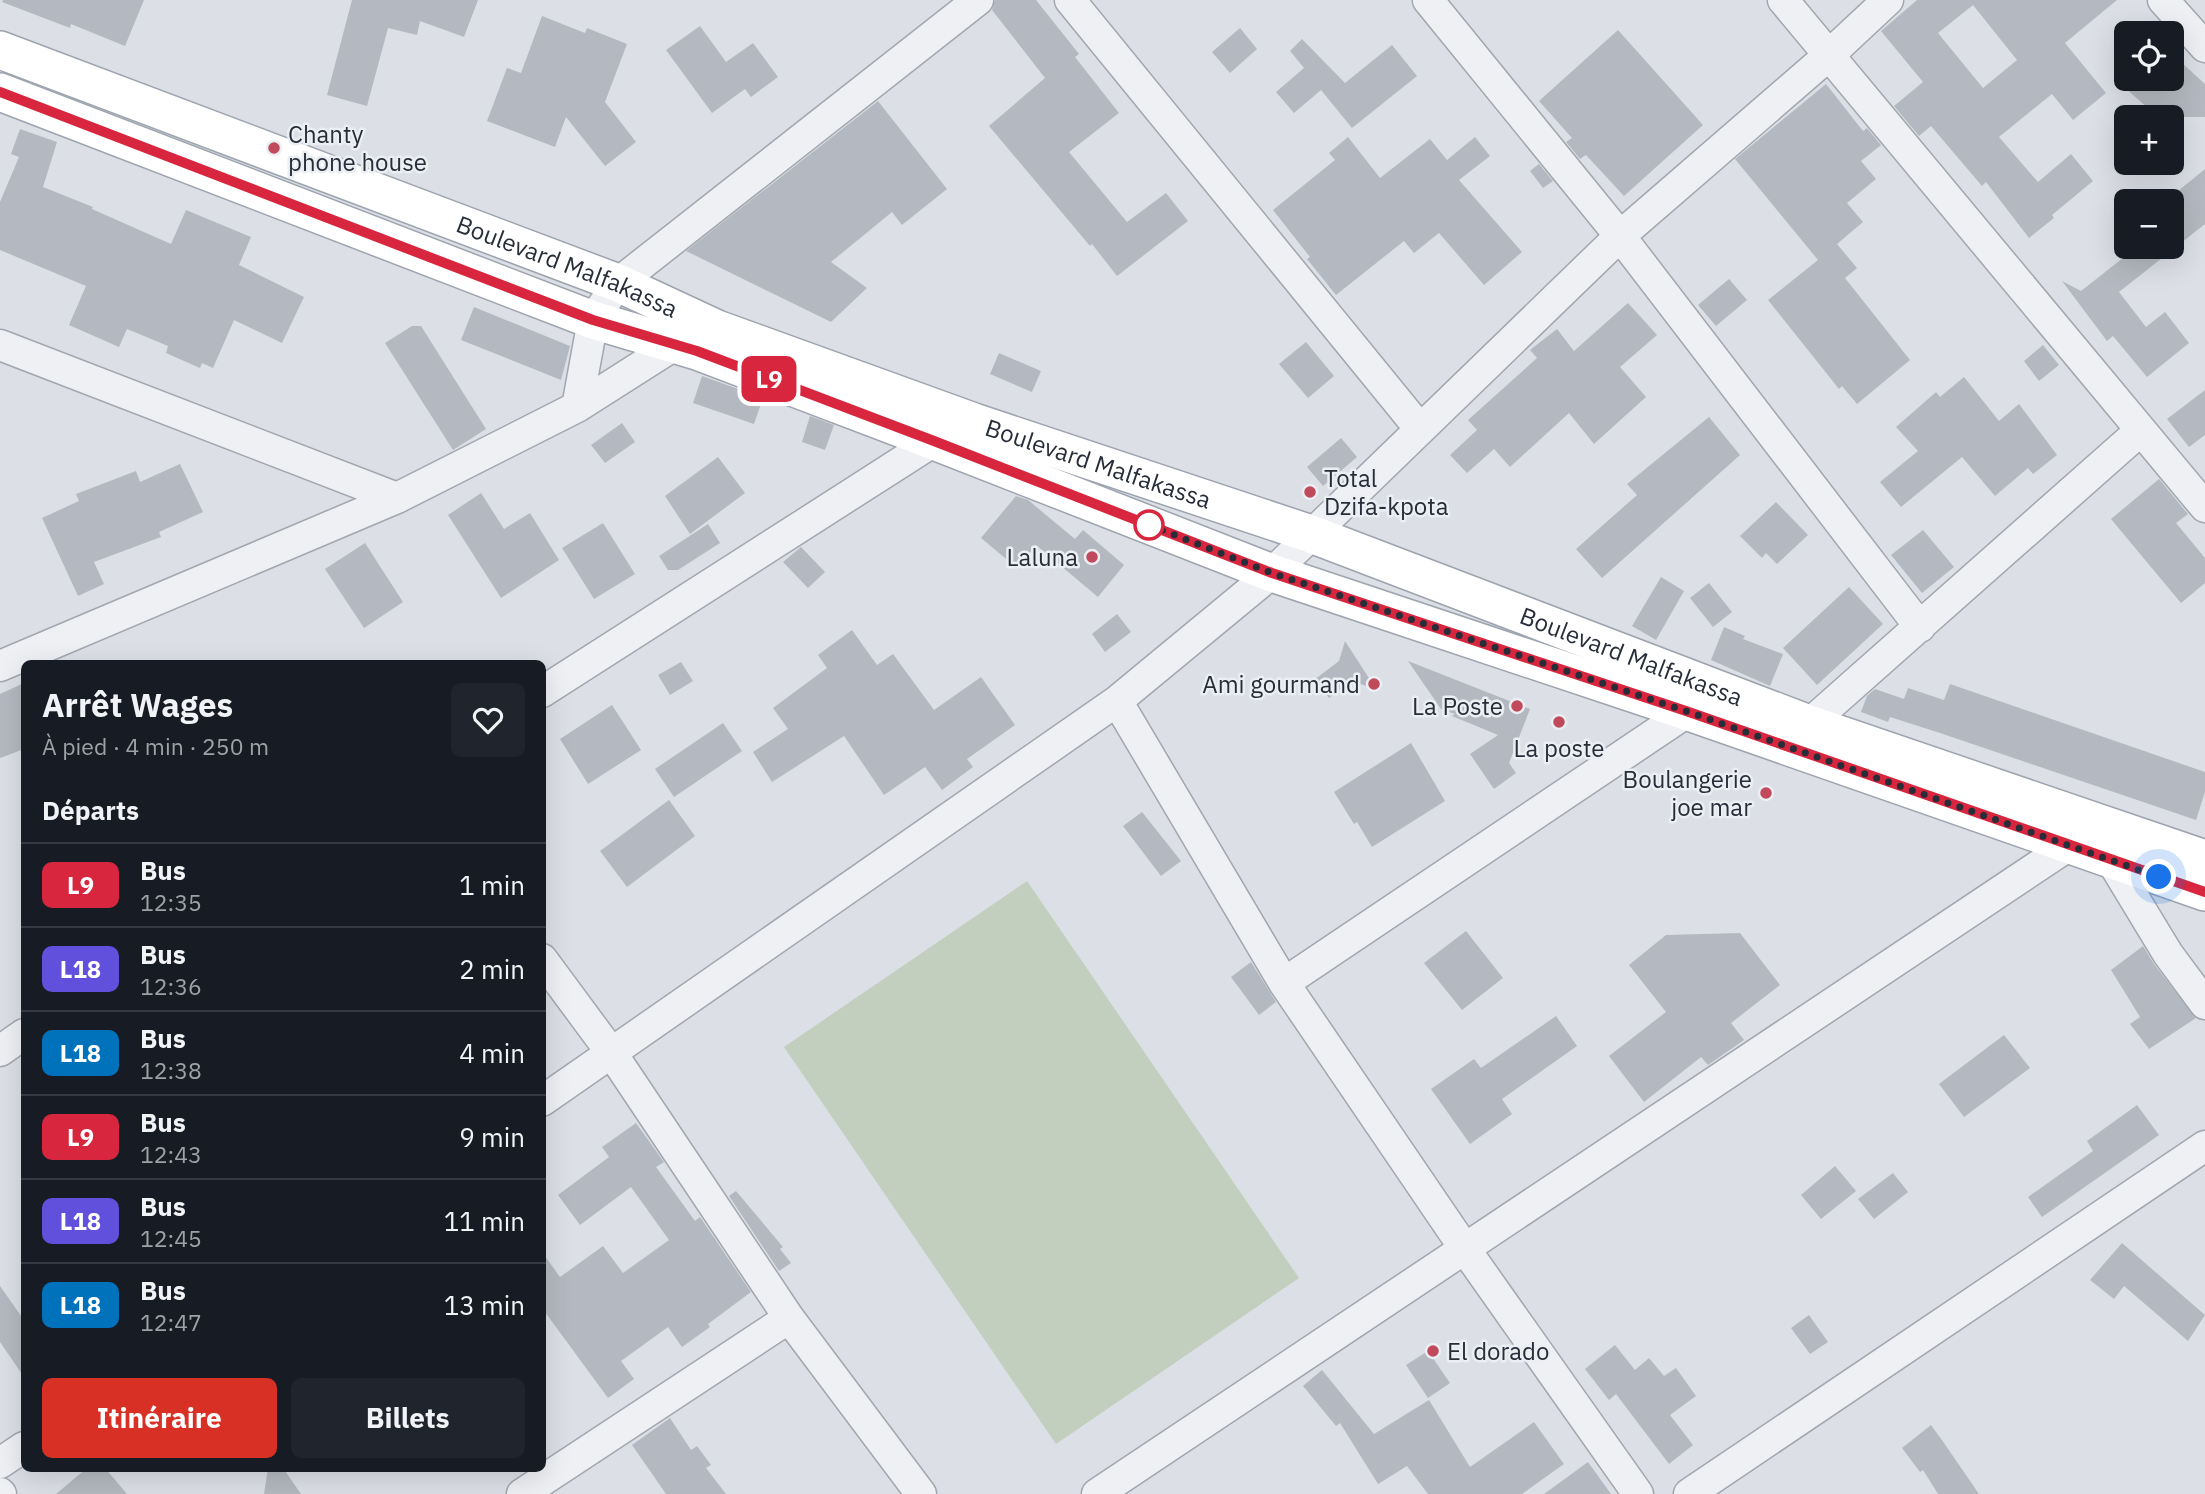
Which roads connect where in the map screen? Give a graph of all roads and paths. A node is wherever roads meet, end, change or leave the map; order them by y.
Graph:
1 (978, 0) edge
2 (1070, 0) edge
3 (1428, 0) edge
4 (1783, 0) edge
5 (1888, 0) edge
6 (2163, 0) edge
7 (2205, 47) edge
8 (0, 50) edge
9 (1828, 56) junction
10 (0, 92) edge
11 (1620, 236) junction
12 (618, 283) junction
13 (593, 320) junction
14 (717, 329) junction
15 (676, 344) junction
16 (0, 345) edge
17 (577, 407) junction
18 (974, 422) junction
19 (1420, 429) junction
20 (2140, 431) junction
21 (934, 441) junction
22 (397, 498) junction
23 (2205, 507) edge
24 (1311, 534) junction
25 (1272, 573) junction
26 (1920, 627) junction
27 (0, 666) edge
28 (546, 689) edge
29 (1720, 691) junction
30 (1117, 701) junction
31 (1686, 711) junction
32 (1809, 724) junction
33 (2109, 844) junction
34 (2068, 846) junction
35 (2199, 875) edge
36 (546, 964) edge
37 (1284, 983) junction
38 (2205, 1004) edge
39 (21, 1036) edge
40 (0, 1051) edge
41 (613, 1055) junction
42 (546, 1098) edge
43 (2205, 1146) edge
44 (1465, 1249) junction
45 (789, 1318) junction
46 (21, 1449) edge
47 (0, 1463) edge
48 (522, 1494) edge
49 (921, 1494) edge
50 (1097, 1494) edge
51 (1638, 1494) edge
52 (1689, 1494) edge

1 - 12 street
2 - 19 street
3 - 11 street
4 - 9 street
5 - 9 street
6 - 7 street
8 - 12 main road, Boulevard Malfakassa
9 - 11 street
9 - 20 street
10 - 13 main road, Boulevard Malfakassa
11 - 19 street
11 - 26 street
12 - 13 street
12 - 14 main road, Boulevard Malfakassa
13 - 15 main road, Boulevard Malfakassa
13 - 17 street
14 - 15 street
14 - 18 main road, Boulevard Malfakassa
15 - 17 street
15 - 21 main road, Boulevard Malfakassa
16 - 22 street
17 - 22 street
18 - 21 street
18 - 24 main road, Boulevard Malfakassa
19 - 24 street
20 - 23 street
20 - 26 street
21 - 25 main road, Boulevard Malfakassa
21 - 28 street
22 - 27 street
24 - 25 street
24 - 29 main road, Boulevard Malfakassa
25 - 30 street
25 - 31 main road, Boulevard Malfakassa
26 - 32 street
29 - 31 street
29 - 32 main road, Boulevard Malfakassa
30 - 37 street
30 - 41 street
31 - 34 main road, Boulevard Malfakassa
31 - 37 street
32 - 33 main road, Boulevard Malfakassa
33 - 34 main road, Boulevard Malfakassa
33 - 35 main road, Boulevard Malfakassa
33 - 38 street
34 - 44 street
36 - 41 street
37 - 44 street
39 - 40 street
41 - 42 street
41 - 45 street
43 - 52 street
44 - 50 street
44 - 51 street
45 - 48 street
45 - 49 street
46 - 47 street

